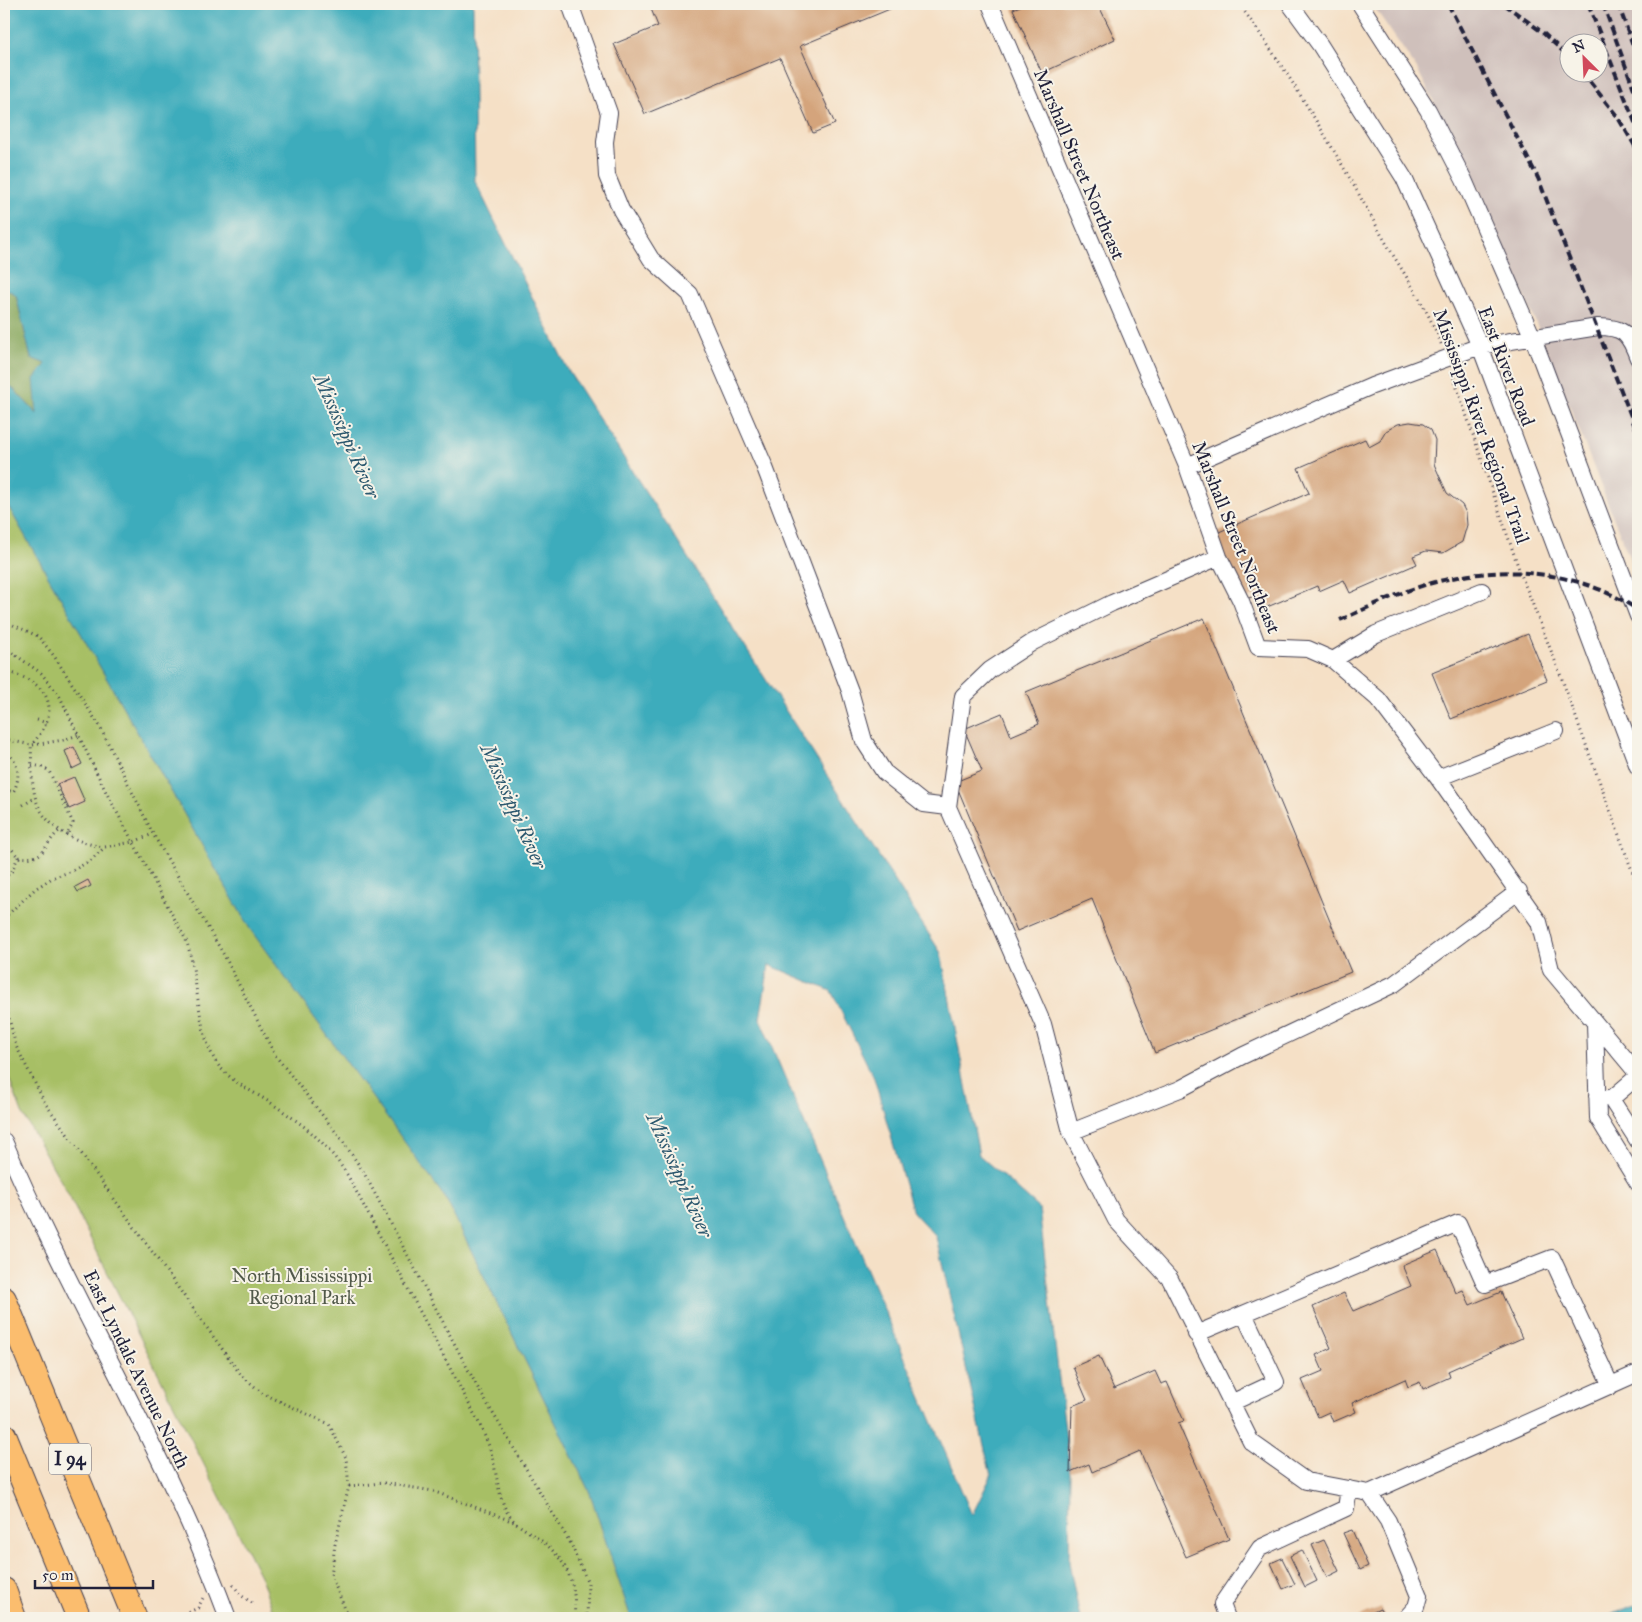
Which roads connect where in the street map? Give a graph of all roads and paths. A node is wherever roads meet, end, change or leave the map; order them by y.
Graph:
1 (570, 4) edge
2 (990, 4) edge
3 (1239, 4) edge
4 (1290, 4) edge
5 (1360, 4) edge
6 (1533, 338) junction
7 (1480, 346) junction
8 (1446, 358) junction
9 (1638, 358) edge
10 (1187, 466) junction
11 (1219, 557) junction
12 (1482, 591) dead end
13 (1638, 616) edge
14 (4, 621) edge
15 (4, 647) edge
16 (1333, 660) junction
17 (4, 671) edge
18 (37, 720) dead end
19 (47, 723) junction
20 (1556, 731) dead end
21 (78, 734) junction
22 (4, 739) edge
23 (31, 745) junction
24 (4, 750) edge
25 (32, 765) junction
26 (1638, 767) edge
27 (1438, 778) junction
28 (4, 790) edge
29 (35, 798) junction
30 (23, 805) dead end
31 (948, 807) junction
32 (59, 831) junction
33 (152, 834) junction
34 (67, 835) junction
35 (133, 842) junction
36 (105, 847) junction
37 (4, 848) edge
38 (18, 857) junction
39 (4, 878) edge
40 (1638, 887) edge
41 (1519, 891) junction
42 (4, 918) edge
43 (4, 999) edge
44 (1596, 1022) junction
45 (1638, 1075) edge
46 (1604, 1097) junction
47 (1071, 1132) junction
48 (4, 1141) edge
49 (1638, 1141) edge
50 (1638, 1183) edge
51 (4, 1299) edge
52 (1244, 1314) junction
53 (1196, 1334) junction
54 (1638, 1373) edge
55 (1611, 1386) junction
56 (1231, 1403) junction
57 (4, 1435) edge
58 (349, 1486) junction
59 (1349, 1489) junction
60 (1369, 1493) junction
61 (514, 1522) junction
62 (233, 1585) dead end
63 (4, 1590) edge
64 (205, 1593) dead end
65 (255, 1606) dead end
66 (14, 1618) edge
67 (79, 1618) edge
68 (135, 1618) edge
69 (174, 1618) edge
70 (228, 1618) edge
71 (348, 1618) edge
72 (574, 1618) edge
73 (587, 1618) edge
74 (1227, 1618) edge
75 (1406, 1618) edge

1 - 31 street
2 - 10 street, Marshall Street Northeast
3 - 8 path, Mississippi River Regional Trail
4 - 7 street, East River Road
5 - 6 street, East River Road
6 - 7 street
6 - 9 street
6 - 13 street, East River Road
7 - 8 street
7 - 26 street, East River Road
8 - 10 street
8 - 40 path, Mississippi River Regional Trail
10 - 11 street, Marshall Street Northeast
11 - 16 street, Marshall Street Northeast
11 - 31 street
12 - 16 street
14 - 33 path
15 - 21 path
16 - 27 street, Marshall Street Northeast
17 - 19 path
18 - 19 path
19 - 23 path
20 - 27 street
21 - 23 path
21 - 35 path
22 - 23 path
23 - 25 path
24 - 28 path
25 - 29 path
25 - 34 path
27 - 41 street, Marshall Street Northeast
29 - 30 path
29 - 32 path
31 - 47 street
32 - 34 path
32 - 38 path
33 - 35 path
33 - 73 path
34 - 36 path
35 - 36 path
35 - 61 path
36 - 42 path
37 - 38 path
38 - 39 path
41 - 44 street, Marshall Street Northeast
41 - 47 street
43 - 58 path
44 - 45 street, Marshall Street Northeast
44 - 46 street
45 - 46 street
46 - 49 street
46 - 50 street
47 - 53 street
48 - 70 street, East Lyndale Avenue North
51 - 68 highway, I 94
52 - 53 street
52 - 55 street
52 - 56 street
53 - 56 street
54 - 55 street
55 - 60 street
56 - 59 street
57 - 67 highway, I 94
58 - 61 path
58 - 71 path
59 - 60 street
59 - 74 street
60 - 75 street
61 - 72 path
62 - 65 path
63 - 66 highway
64 - 69 path

